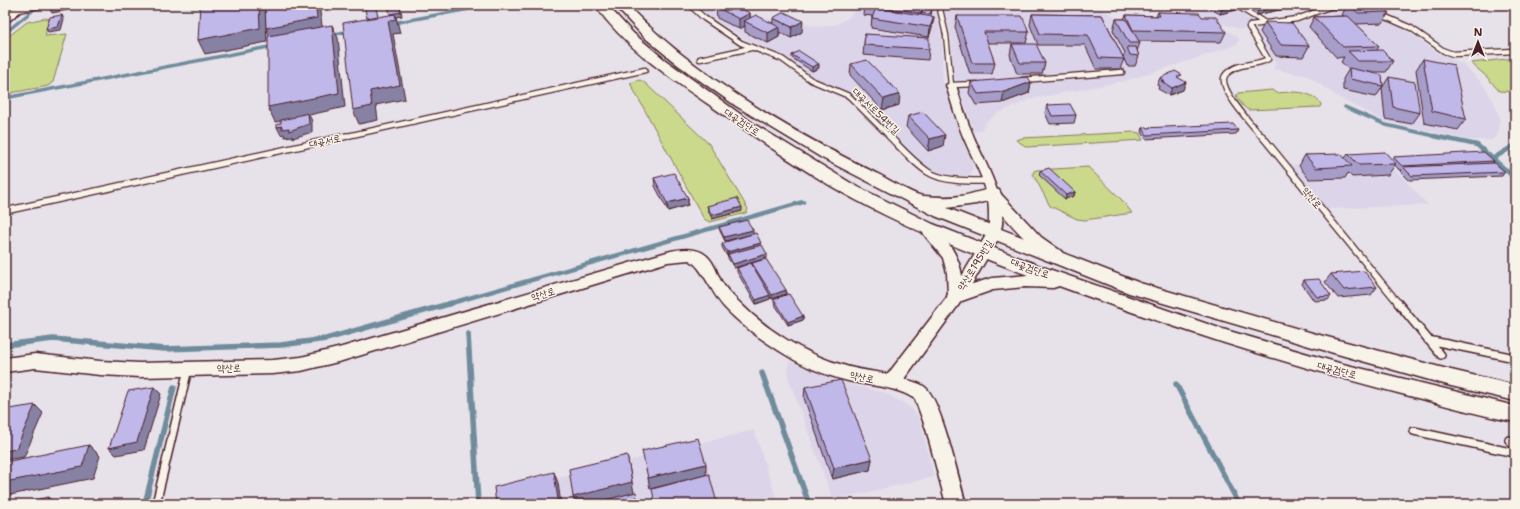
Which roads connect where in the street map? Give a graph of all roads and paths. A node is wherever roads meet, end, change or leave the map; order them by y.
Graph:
1 (44, 5) edge
2 (601, 5) edge
3 (620, 5) edge
4 (690, 5) edge
5 (939, 5) edge
6 (1236, 5) edge
7 (1363, 9) edge
8 (12, 13) edge
9 (1374, 13) edge
10 (1265, 23) junction
11 (751, 48) junction
12 (1515, 51) edge
13 (700, 59) dead end
14 (645, 70) dead end
15 (1122, 72) dead end
16 (1013, 81) edge
17 (982, 83) edge
18 (951, 86) junction
19 (991, 188) junction
20 (913, 200) junction
21 (5, 212) edge
22 (926, 228) junction
23 (994, 234) junction
24 (985, 252) junction
25 (1068, 263) junction
26 (1070, 283) junction
27 (956, 296) junction
28 (1428, 340) junction
29 (1441, 355) dead end
30 (1515, 358) edge
31 (5, 365) edge
32 (188, 369) junction
33 (891, 383) junction
34 (1515, 393) edge
35 (1515, 414) edge
36 (1414, 431) dead end
37 (1509, 440) dead end
38 (1515, 448) edge
39 (1515, 453) edge
40 (156, 504) edge
41 (956, 504) edge

1 - 8 lane
2 - 22 main road, 대곶검단로
3 - 20 main road, 대곶검단로
4 - 11 lane, 대곶서로54번길
5 - 18 lane, 약산로195번길
6 - 10 lane
7 - 10 lane
9 - 12 lane
10 - 28 lane, 약산로
11 - 13 lane
11 - 19 lane, 대곶서로54번길
14 - 21 lane, 대곶서로
15 - 16 lane
17 - 18 lane
18 - 19 street, 약산로195번길
19 - 20 main road
19 - 23 street, 약산로195번길
19 - 25 street
20 - 23 main road, 대곶검단로
22 - 24 main road, 대곶검단로
22 - 27 street
23 - 24 street, 약산로195번길
23 - 25 main road, 대곶검단로
24 - 26 main road, 대곶검단로
24 - 27 street, 약산로195번길
25 - 34 main road, 대곶검단로
26 - 27 main road
26 - 35 main road, 대곶검단로
27 - 33 street, 약산로195번길
28 - 29 lane, 약산로
28 - 30 lane
31 - 32 street, 약산로
32 - 33 street, 약산로
32 - 40 lane
33 - 41 street, 약산로
36 - 39 lane
37 - 38 lane

